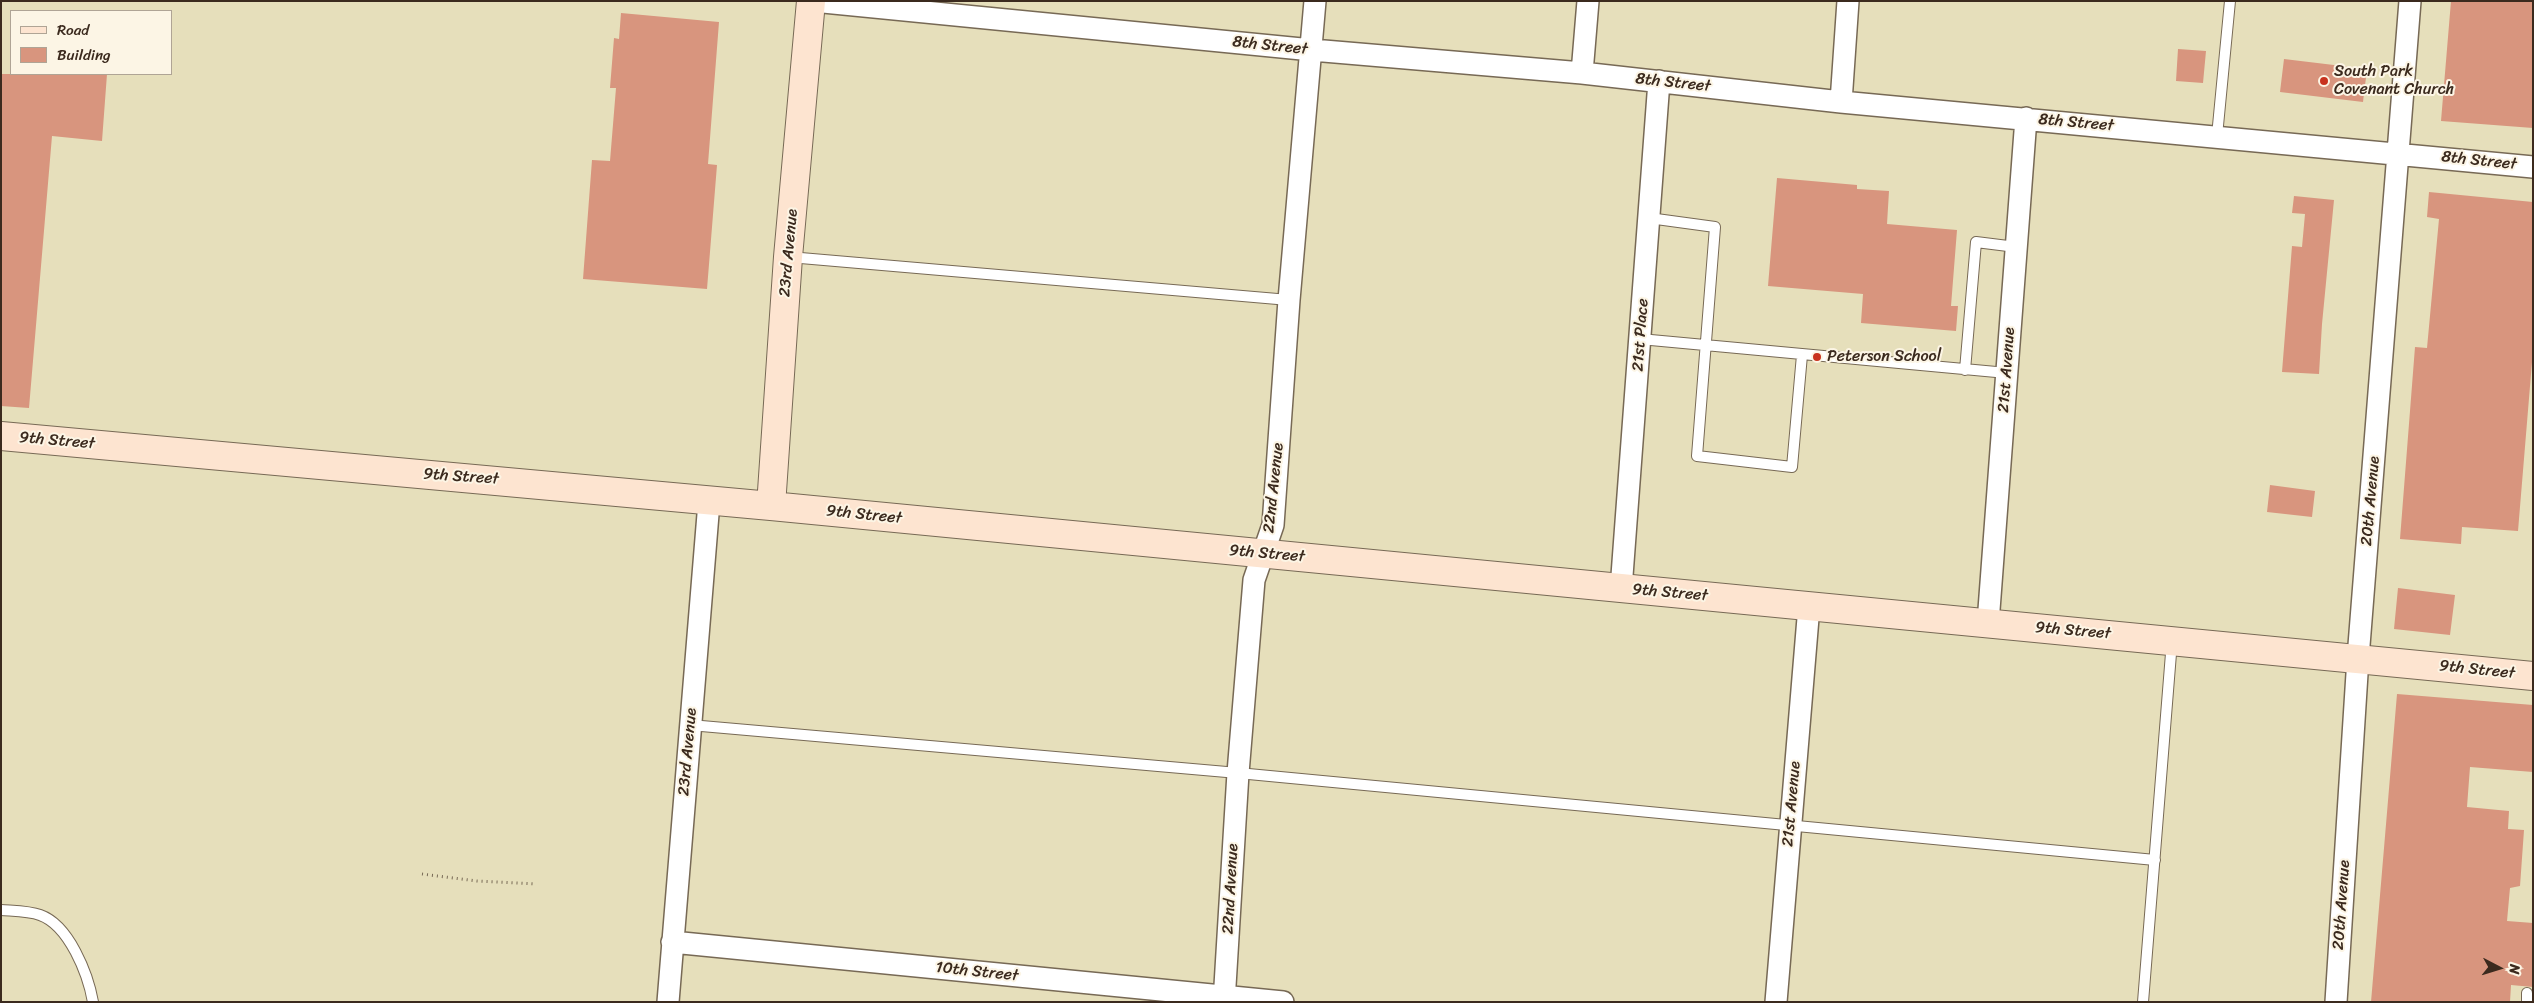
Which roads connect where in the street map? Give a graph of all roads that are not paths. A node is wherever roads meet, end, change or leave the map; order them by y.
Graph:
1 (812, 1) edge
2 (1315, 1) edge
3 (1588, 1) edge
4 (1848, 1) edge
5 (2230, 1) edge
6 (2410, 1) edge
7 (1312, 50) junction
8 (1582, 74) junction
9 (1659, 81) junction
10 (1841, 102) junction
11 (2026, 118) junction
12 (2217, 136) junction
13 (2398, 153) junction
14 (2533, 166) edge
15 (1649, 218) junction
16 (2016, 247) junction
17 (788, 257) junction
18 (1289, 300) junction
19 (1640, 339) junction
20 (1705, 346) junction
21 (1802, 355) junction
22 (1964, 370) junction
23 (2007, 373) junction
24 (1, 436) edge
25 (709, 502) junction
26 (771, 506) junction
27 (1263, 554) junction
28 (1621, 589) junction
29 (1809, 606) junction
30 (1988, 623) junction
31 (2172, 640) junction
32 (2358, 658) junction
33 (2533, 676) edge
34 (690, 725) junction
35 (1238, 773) junction
36 (1790, 825) junction
37 (2155, 860) junction
38 (1, 910) edge
39 (672, 942) junction
40 (1224, 999) edge
41 (93, 1002) edge
42 (668, 1002) edge
43 (1283, 1002) edge
44 (1776, 1002) edge
45 (2143, 1002) edge
46 (2336, 1002) edge

1 - 7 street, 8th Street
1 - 17 street, 23rd Avenue
2 - 7 street, 22nd Avenue
3 - 8 street
4 - 10 street
5 - 12 lane
6 - 13 street, 20th Avenue
7 - 8 street, 8th Street
7 - 18 street, 22nd Avenue
8 - 9 street, 8th Street
9 - 10 street, 8th Street
9 - 15 street, 21st Place
10 - 11 street, 8th Street
11 - 12 street, 8th Street
11 - 16 street, 21st Avenue
12 - 13 street, 8th Street
13 - 14 street, 8th Street
13 - 32 street, 20th Avenue
15 - 19 street, 21st Place
15 - 20 lane
16 - 22 lane
16 - 23 street, 21st Avenue
17 - 18 lane
17 - 26 street, 23rd Avenue
18 - 27 street, 22nd Avenue
19 - 20 lane
19 - 28 street, 21st Place
20 - 21 lane
20 - 21 lane
21 - 22 lane
22 - 23 lane
23 - 30 street, 21st Avenue
24 - 25 street, 9th Street
25 - 26 street, 9th Street
25 - 34 street, 23rd Avenue
26 - 27 street, 9th Street
27 - 28 street, 9th Street
27 - 35 street, 22nd Avenue
28 - 29 street, 9th Street
29 - 30 street, 9th Street
29 - 36 street, 21st Avenue
30 - 31 street, 9th Street
31 - 32 street, 9th Street
31 - 37 lane
32 - 33 street, 9th Street
32 - 46 street, 20th Avenue
34 - 35 lane
34 - 39 street, 23rd Avenue
35 - 36 lane
35 - 40 street, 22nd Avenue
36 - 37 lane
36 - 44 street, 21st Avenue
37 - 45 lane
38 - 41 lane
39 - 40 street, 10th Street
39 - 42 street, 23rd Avenue
40 - 43 street, 10th Street

